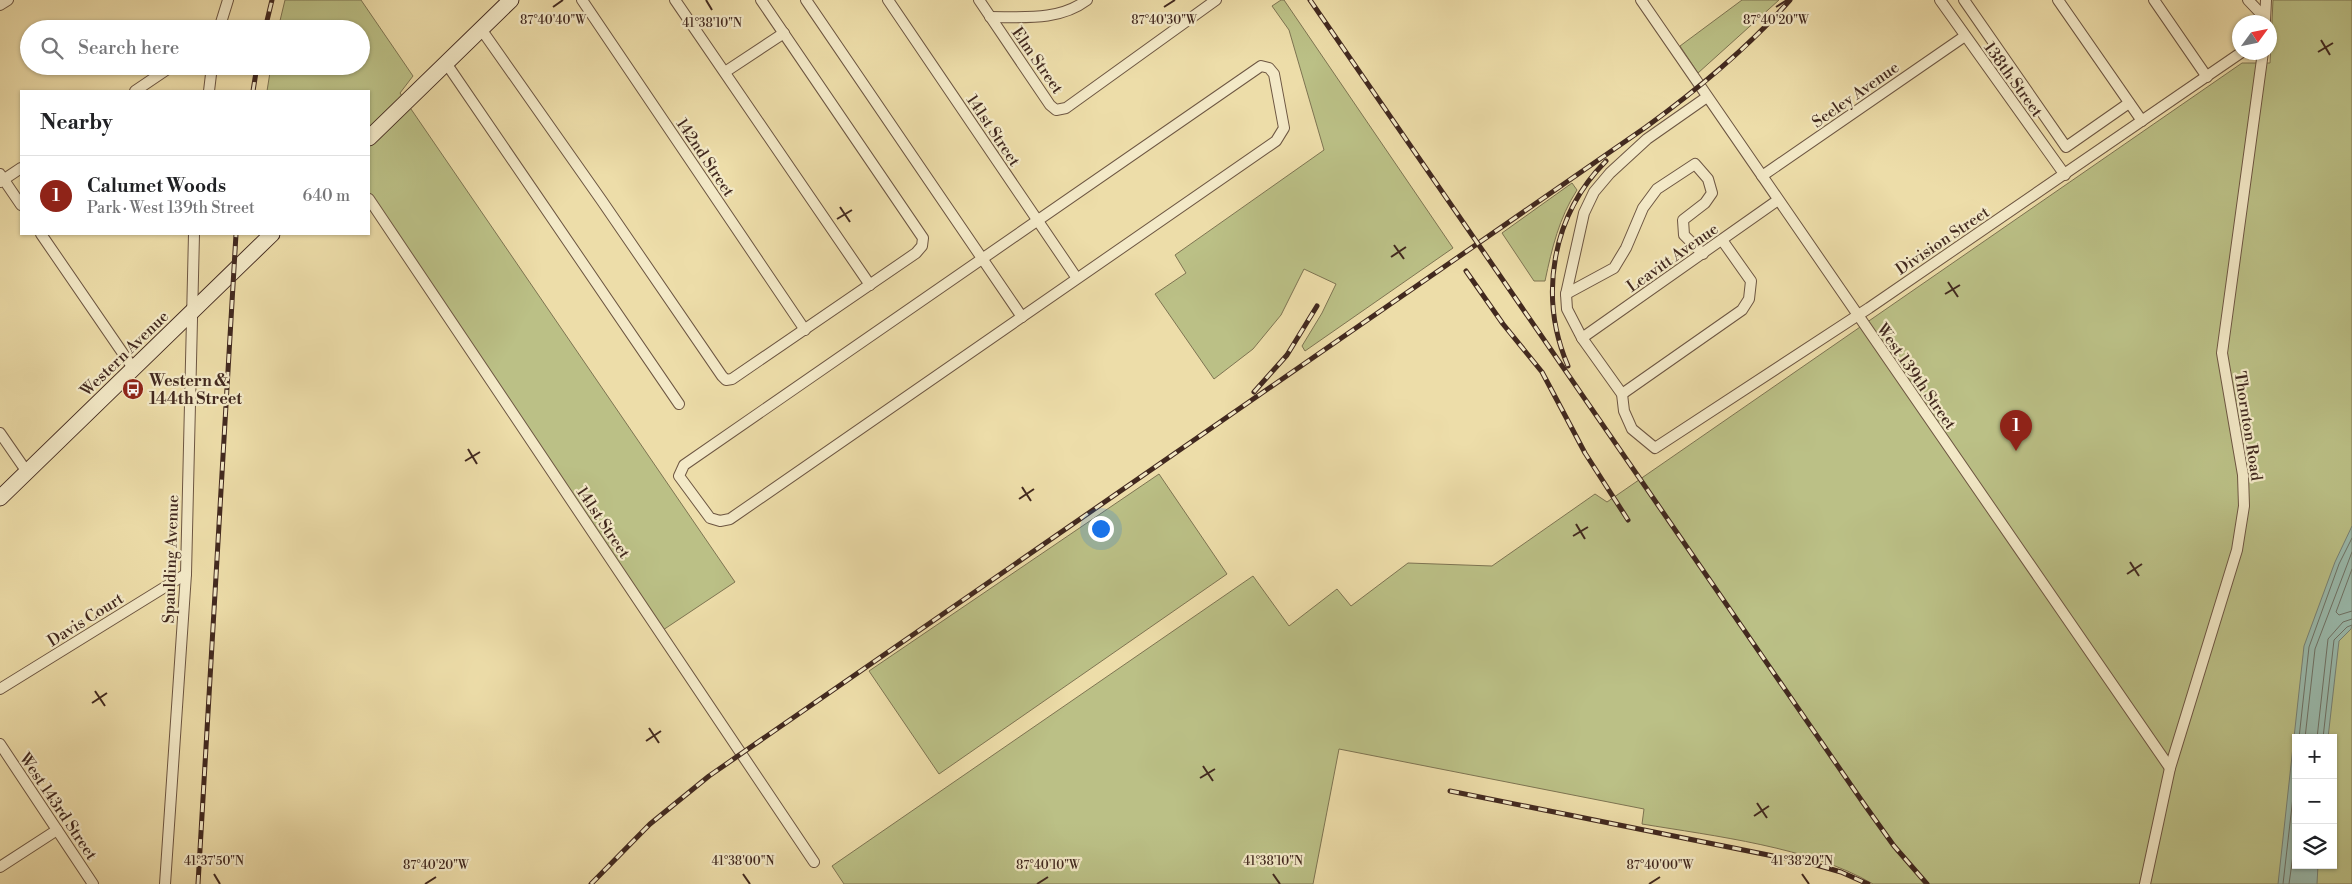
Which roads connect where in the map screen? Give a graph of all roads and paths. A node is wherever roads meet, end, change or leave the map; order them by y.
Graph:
1 (8, 0) edge
2 (228, 0) edge
3 (511, 0) edge
4 (582, 0) edge
5 (675, 0) edge
6 (761, 0) edge
7 (806, 0) edge
8 (888, 0) edge
9 (979, 0) edge
10 (1087, 0) edge
11 (1216, 0) edge
12 (1641, 0) edge
13 (1940, 0) edge
14 (1964, 0) edge
15 (2058, 0) edge
16 (2154, 0) edge
17 (2248, 0) edge
18 (2266, 0) edge
19 (0, 5) edge
20 (2261, 15) edge
21 (2265, 15) edge
22 (990, 17) junction
23 (221, 20) edge
24 (481, 29) junction
25 (784, 33) junction
26 (1965, 36) junction
27 (2232, 59) edge
28 (2262, 60) edge
29 (446, 63) junction
30 (725, 72) junction
31 (158, 75) edge
32 (211, 75) edge
33 (2207, 77) junction
34 (136, 90) edge
35 (209, 90) edge
36 (1707, 97) junction
37 (2130, 103) junction
38 (2142, 121) junction
39 (370, 137) edge
40 (20, 169) edge
41 (2064, 175) junction
42 (1762, 176) junction
43 (1, 179) edge
44 (370, 200) edge
45 (1778, 200) junction
46 (20, 204) edge
47 (1038, 221) junction
48 (42, 235) edge
49 (194, 235) edge
50 (271, 235) edge
51 (1722, 240) junction
52 (1703, 254) junction
53 (984, 258) junction
54 (1076, 277) junction
55 (870, 285) junction
56 (1566, 294) junction
57 (190, 314) junction
58 (1858, 316) junction
59 (1022, 318) junction
60 (805, 330) junction
61 (1582, 338) junction
62 (133, 368) junction
63 (1622, 394) junction
64 (679, 404) dead end
65 (0, 433) edge
66 (27, 472) junction
67 (0, 498) edge
68 (186, 574) junction
69 (0, 689) edge
70 (0, 744) edge
71 (2170, 768) junction
72 (57, 830) junction
73 (814, 862) dead end
74 (0, 867) edge
75 (93, 884) edge
76 (165, 884) edge
77 (2145, 884) edge

1 - 19 street
2 - 23 street
3 - 24 main road
4 - 60 street, 142nd Street
5 - 30 street
6 - 25 street
7 - 53 street
8 - 47 street, 141st Street
9 - 22 street, Elm Street
10 - 22 street
11 - 22 street, Elm Street
12 - 36 street, West 139th Street
13 - 26 street, 138th Street
14 - 37 street
15 - 37 street
16 - 33 street
17 - 20 street
18 - 21 street
24 - 29 main road
24 - 60 street
25 - 30 street
25 - 55 street
26 - 41 street, 138th Street
26 - 42 street, Seeley Avenue
27 - 33 street, Division Street
28 - 71 street, Thornton Road
29 - 39 main road
29 - 64 street
30 - 55 street
31 - 34 street
32 - 35 street
33 - 38 street, Division Street
36 - 42 street, West 139th Street
36 - 56 street
37 - 38 street
38 - 41 street, Division Street
40 - 43 street
41 - 58 street, Division Street
42 - 45 street, West 139th Street
43 - 46 street
44 - 73 street, 141st Street
45 - 51 street, Leavitt Avenue
45 - 58 street, West 139th Street
47 - 53 street
47 - 54 street, 141st Street
47 - 54 street
48 - 62 street
49 - 57 street, Spaulding Avenue
50 - 57 main road, Western Avenue
51 - 52 street, Leavitt Avenue
51 - 63 street
52 - 56 street
52 - 61 street, Leavitt Avenue
53 - 59 street
53 - 59 street
54 - 59 street
55 - 60 street
56 - 61 street
57 - 62 main road, Western Avenue
57 - 68 street, Spaulding Avenue
58 - 63 street, Division Street
58 - 71 street, West 139th Street
61 - 63 street
62 - 66 main road, Western Avenue
65 - 66 street
66 - 67 main road, Western Avenue
68 - 69 street, Davis Court
68 - 76 street, Spaulding Avenue
70 - 72 street, West 143rd Street
71 - 77 street, Thornton Road
72 - 74 street
72 - 75 street, West 143rd Street

